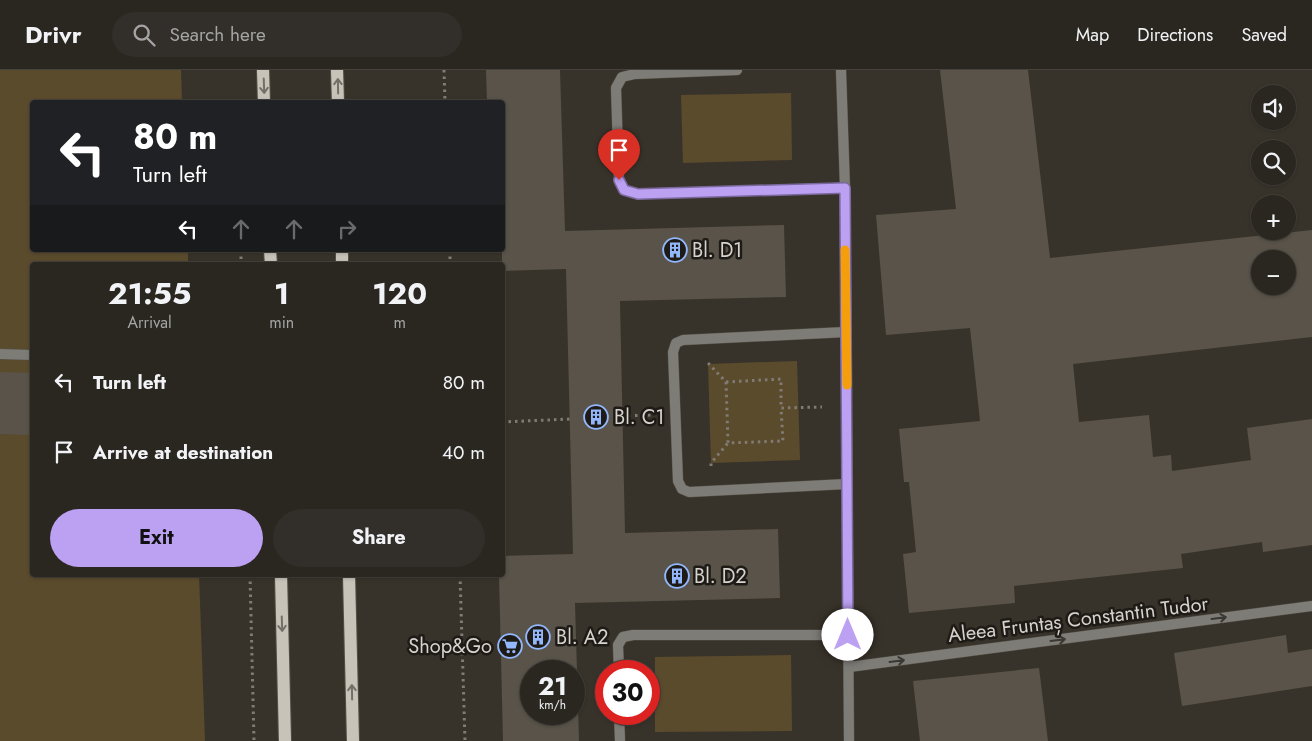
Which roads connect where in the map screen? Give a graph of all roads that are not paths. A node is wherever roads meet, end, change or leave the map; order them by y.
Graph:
1 (263, 70) edge
2 (337, 70) edge
3 (737, 70) edge
4 (841, 70) edge
5 (264, 100) edge
6 (338, 100) edge
7 (845, 188) junction
8 (846, 332) junction
9 (0, 354) edge
10 (30, 355) edge
11 (848, 484) junction
12 (281, 577) edge
13 (349, 577) edge
14 (1312, 606) edge
15 (848, 635) junction
16 (619, 660) edge
17 (848, 667) junction
18 (619, 725) edge
19 (285, 741) edge
20 (353, 741) edge
21 (620, 741) edge
22 (849, 741) edge

1 -> 5 main road
6 -> 2 main road
3 - 7 street
4 - 7 street
7 - 8 street
8 - 11 street
8 - 11 street
9 - 10 street
11 - 15 street
12 -> 19 main road
20 -> 13 main road
17 -> 14 street, Aleea Fruntaș Constantin Tudor
15 - 16 street
15 - 17 street
17 - 22 street
18 - 21 street

